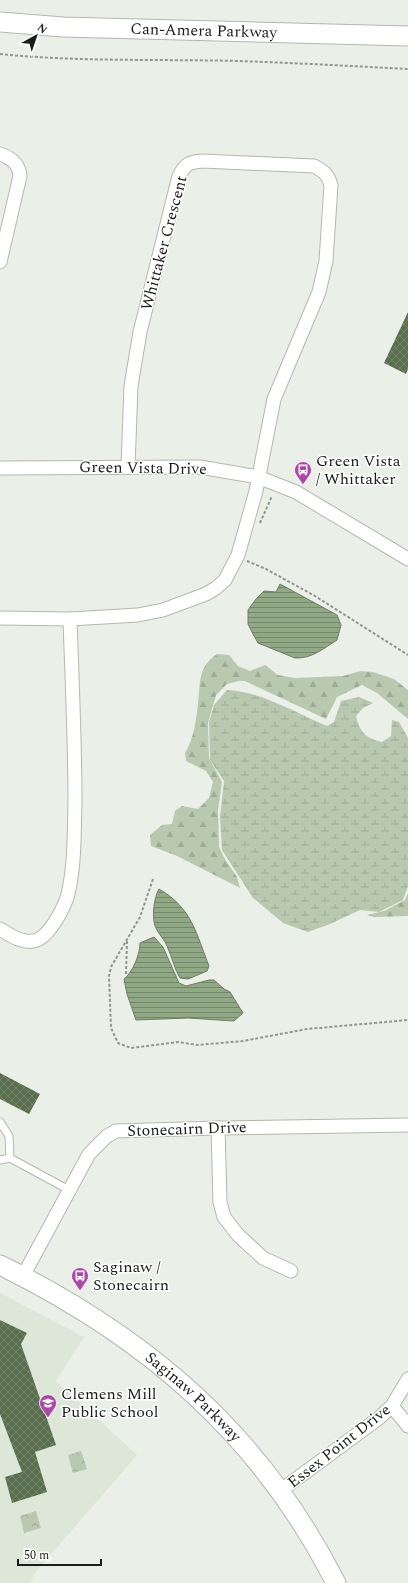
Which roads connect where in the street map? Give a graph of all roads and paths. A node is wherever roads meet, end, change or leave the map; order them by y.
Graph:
1 (0, 22) edge
2 (408, 36) edge
3 (0, 54) edge
4 (408, 69) edge
5 (0, 154) edge
6 (0, 262) edge
7 (128, 467) junction
8 (0, 468) edge
9 (258, 477) junction
10 (408, 559) edge
11 (247, 561) dead end
12 (0, 618) edge
13 (70, 619) junction
14 (408, 656) edge
15 (153, 878) dead end
16 (0, 929) edge
17 (127, 940) junction
18 (126, 974) dead end
19 (408, 1020) edge
20 (0, 1122) edge
21 (408, 1126) edge
22 (218, 1128) junction
23 (10, 1158) junction
24 (0, 1160) edge
25 (69, 1190) junction
26 (0, 1265) edge
27 (291, 1271) dead end
28 (23, 1276) junction
29 (408, 1379) edge
30 (392, 1406) junction
31 (408, 1426) edge
32 (280, 1491) junction
33 (336, 1583) edge

1 - 2 street, Can-Amera Parkway
3 - 4 path
5 - 6 street
7 - 8 street, Green Vista Drive
7 - 9 street, Green Vista Drive
7 - 9 street, Whittaker Crescent
9 - 10 street, Green Vista Drive
9 - 13 street
11 - 14 path
12 - 13 street
13 - 16 street
15 - 17 path
17 - 18 path
17 - 19 path
20 - 23 lane
21 - 22 street, Stonecairn Drive
22 - 25 street, Stonecairn Drive
22 - 27 street
23 - 24 lane
23 - 25 lane
25 - 28 street, Stonecairn Drive
26 - 28 street, Saginaw Parkway
28 - 32 street, Saginaw Parkway
29 - 30 street, Essex Point Drive
30 - 31 street
30 - 32 street, Essex Point Drive
32 - 33 street, Saginaw Parkway

